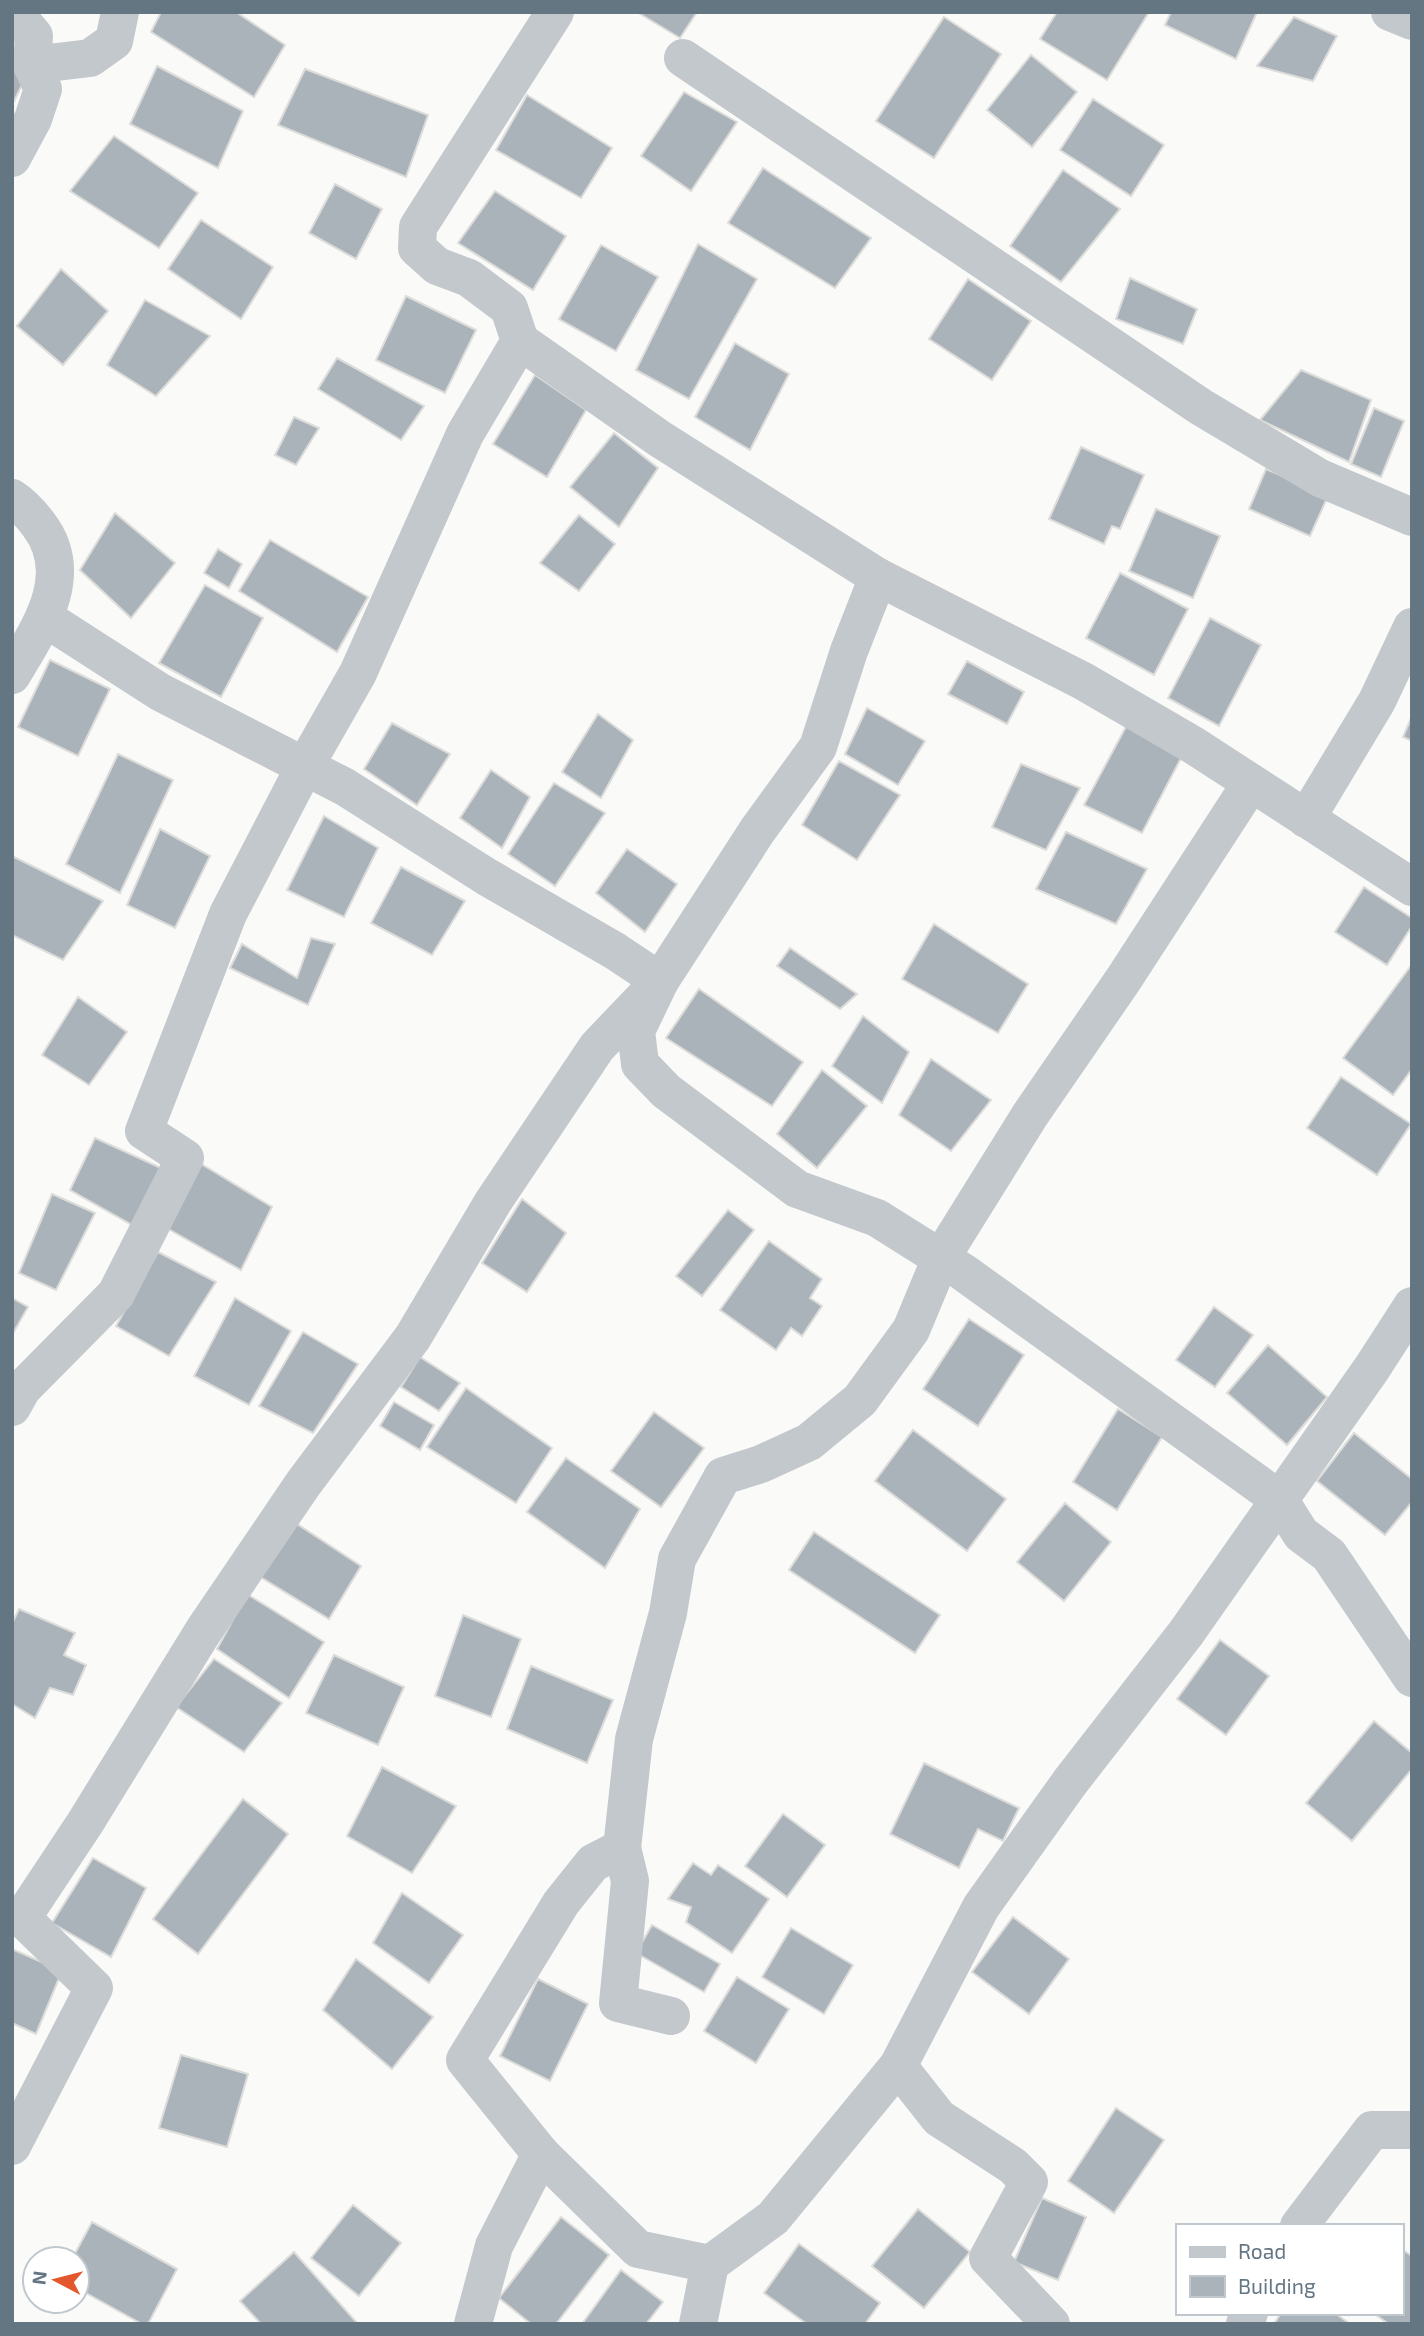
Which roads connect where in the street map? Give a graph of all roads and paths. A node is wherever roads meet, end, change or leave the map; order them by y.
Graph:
1 (14, 12) edge
2 (120, 12) edge
3 (555, 12) edge
4 (1390, 12) edge
5 (1412, 21) edge
6 (683, 58) dead end
7 (32, 65) junction
8 (12, 158) edge
9 (520, 341) junction
10 (12, 498) edge
11 (1412, 517) edge
12 (878, 578) junction
13 (45, 618) junction
14 (1412, 627) edge
15 (12, 675) edge
16 (305, 766) junction
17 (1251, 783) junction
18 (1306, 819) junction
19 (1412, 887) edge
20 (660, 981) junction
21 (941, 1258) junction
22 (1412, 1306) edge
23 (12, 1406) edge
24 (1279, 1499) junction
25 (1412, 1678) edge
26 (622, 1848) junction
27 (17, 1917) edge
28 (671, 2017) dead end
29 (898, 2066) junction
30 (1412, 2130) edge
31 (12, 2146) edge
32 (541, 2154) junction
33 (1300, 2224) edge
34 (710, 2264) junction
35 (472, 2324) edge
36 (698, 2324) edge
37 (1051, 2324) edge

1 - 7 street
2 - 7 street
3 - 9 street
4 - 5 street
6 - 11 street
7 - 8 street
9 - 12 street
9 - 16 street
10 - 13 street
12 - 17 street
12 - 20 street
13 - 15 street
13 - 16 street
14 - 18 street
16 - 20 street
16 - 23 street
17 - 18 street
17 - 21 street
18 - 19 street
20 - 21 street
20 - 27 street
21 - 24 street
21 - 26 street
22 - 24 street
24 - 25 street
24 - 29 street
26 - 28 street
26 - 32 street
27 - 31 street
29 - 34 street
29 - 37 street
30 - 33 street
32 - 34 street
32 - 35 street
34 - 36 street

